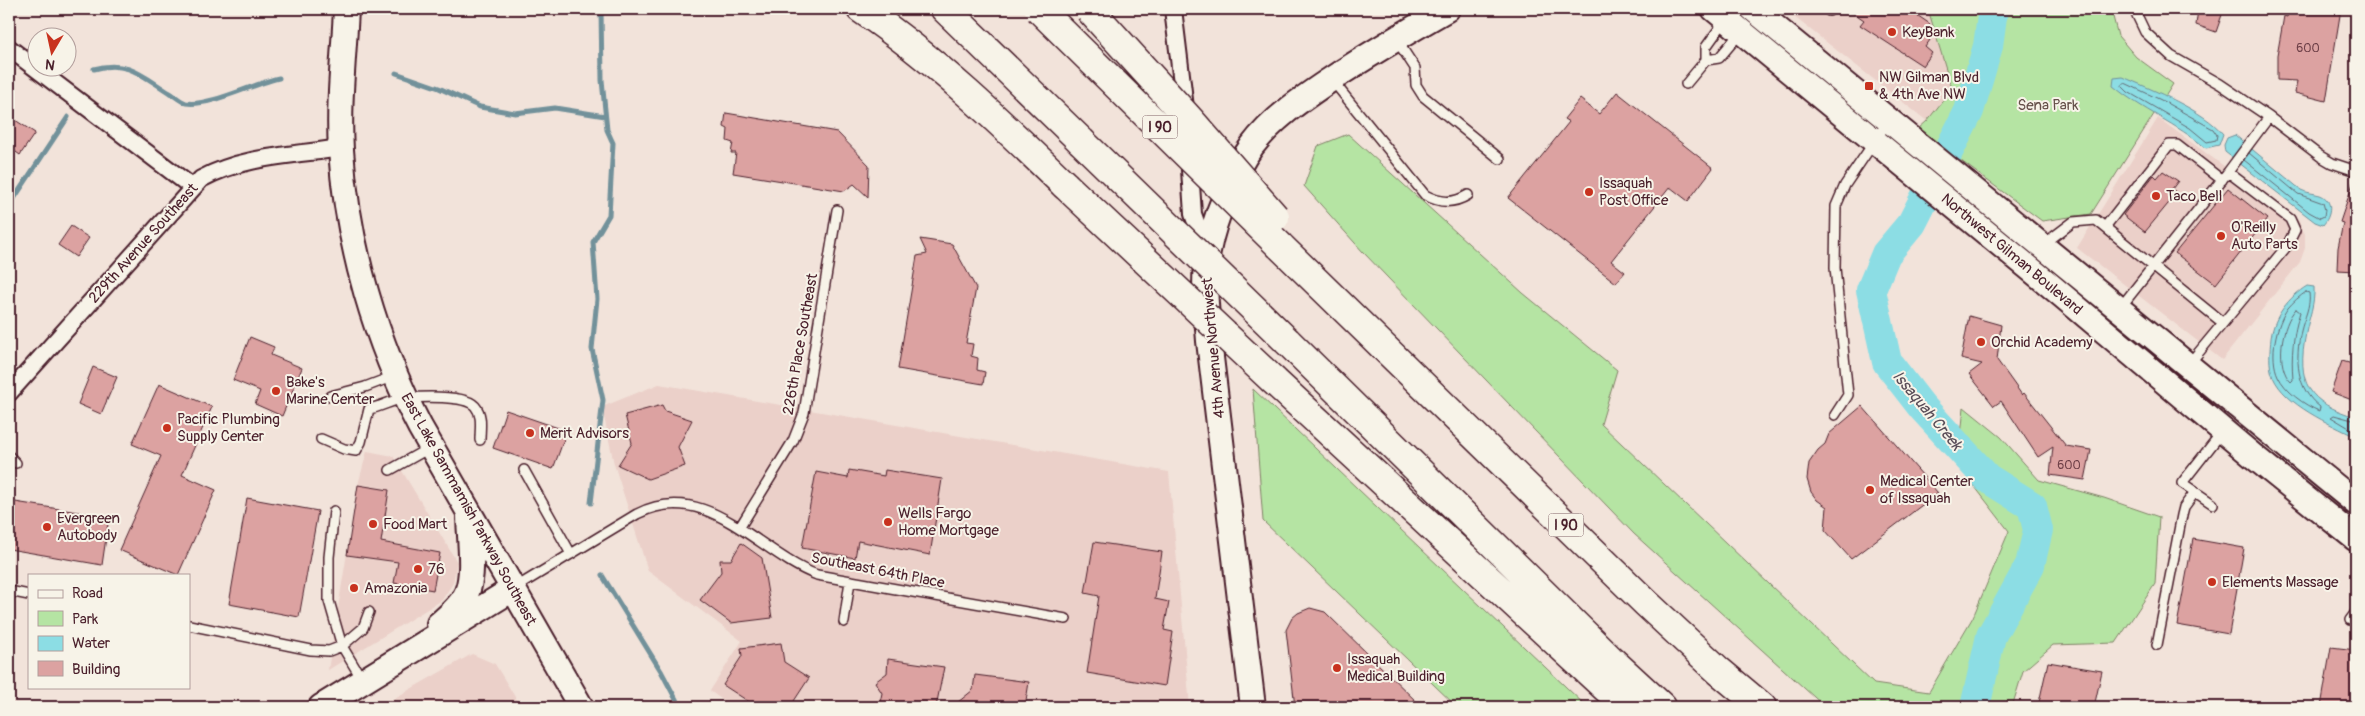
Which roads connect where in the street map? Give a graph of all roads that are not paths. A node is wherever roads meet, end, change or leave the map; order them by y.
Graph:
1 (346, 9) edge
2 (861, 9) edge
3 (945, 9) edge
4 (1039, 9) edge
5 (1089, 9) edge
6 (1173, 9) edge
7 (1446, 9) edge
8 (2134, 9) edge
9 (1741, 16) edge
10 (1396, 38) junction
11 (9, 48) edge
12 (1706, 60) junction
13 (1332, 80) junction
14 (1686, 84) dead end
15 (2269, 117) junction
16 (1889, 120) junction
17 (1874, 141) junction
18 (341, 148) junction
19 (1500, 159) dead end
20 (2356, 171) edge
21 (2228, 172) junction
22 (2222, 180) junction
23 (192, 187) junction
24 (1468, 195) dead end
25 (837, 210) dead end
26 (2105, 227) junction
27 (1283, 238) junction
28 (1210, 241) junction
29 (2042, 246) junction
30 (2154, 267) junction
31 (2119, 310) junction
32 (2223, 323) junction
33 (2187, 366) junction
34 (396, 375) junction
35 (9, 393) edge
36 (330, 396) dead end
37 (405, 398) junction
38 (1835, 415) dead end
39 (2223, 430) junction
40 (321, 439) dead end
41 (480, 440) dead end
42 (432, 447) junction
43 (9, 456) edge
44 (16, 463) dead end
45 (390, 470) dead end
46 (524, 470) dead end
47 (2195, 492) junction
48 (2356, 503) edge
49 (2213, 504) dead end
50 (334, 511) dead end
51 (469, 511) junction
52 (740, 527) junction
53 (2356, 539) edge
54 (571, 554) junction
55 (850, 581) junction
56 (513, 589) junction
57 (9, 591) edge
58 (28, 595) edge
59 (370, 612) dead end
60 (2356, 612) edge
61 (1066, 619) dead end
62 (2350, 620) dead end
63 (844, 622) dead end
64 (190, 625) edge
65 (2157, 645) dead end
66 (342, 646) junction
67 (408, 653) junction
68 (363, 681) junction
69 (321, 707) edge
70 (580, 707) edge
71 (1253, 707) edge
72 (1629, 707) edge
73 (1662, 707) edge
74 (1762, 707) edge

1 - 18 street, East Lake Sammamish Parkway Southeast
2 - 72 highway, bridge
3 - 73 highway, bridge
4 - 27 highway, I 90, bridge
5 - 27 highway, bridge
6 - 28 street
7 - 10 street, 4th Avenue Northwest
8 - 15 lane
9 - 12 lane
9 - 12 lane
9 - 16 street, Northwest Gilman Boulevard
9 - 17 street, Northwest Gilman Boulevard
10 - 13 street, 4th Avenue Northwest
10 - 19 lane
11 - 23 street
12 - 14 lane
13 - 24 lane
13 - 28 street, 4th Avenue Northwest
15 - 20 lane
15 - 21 lane
16 - 17 lane
16 - 29 street, Northwest Gilman Boulevard
17 - 38 lane
17 - 39 street, Northwest Gilman Boulevard
18 - 23 street, 229th Avenue Southeast
18 - 34 street, East Lake Sammamish Parkway Southeast
21 - 22 lane
21 - 32 lane
22 - 26 lane
22 - 30 lane
23 - 35 street, 229th Avenue Southeast
25 - 52 lane, 226th Place Southeast
26 - 29 lane
26 - 30 lane
27 - 74 highway, I 90
28 - 71 street, 4th Avenue Northwest
29 - 31 street, Northwest Gilman Boulevard
30 - 31 lane
30 - 32 lane
31 - 33 street, Northwest Gilman Boulevard
32 - 33 lane
33 - 48 street, Northwest Gilman Boulevard
34 - 36 lane
34 - 37 street, East Lake Sammamish Parkway Southeast
37 - 40 lane
37 - 41 lane
37 - 42 street, East Lake Sammamish Parkway Southeast
39 - 47 lane
39 - 53 street, Northwest Gilman Boulevard
42 - 45 lane
42 - 51 street, East Lake Sammamish Parkway Southeast
43 - 44 lane
46 - 54 lane
47 - 49 lane
47 - 65 lane
50 - 66 lane
51 - 56 street, East Lake Sammamish Parkway Southeast
51 - 67 street
52 - 54 lane, Southeast 64th Place
52 - 55 lane, Southeast 64th Place
54 - 56 lane, Southeast 64th Place
55 - 61 lane, Southeast 64th Place
55 - 63 lane
56 - 67 street
56 - 70 street, East Lake Sammamish Parkway Southeast
57 - 58 lane
59 - 66 lane
60 - 62 lane
64 - 66 lane
66 - 68 lane
67 - 68 street
68 - 69 street

